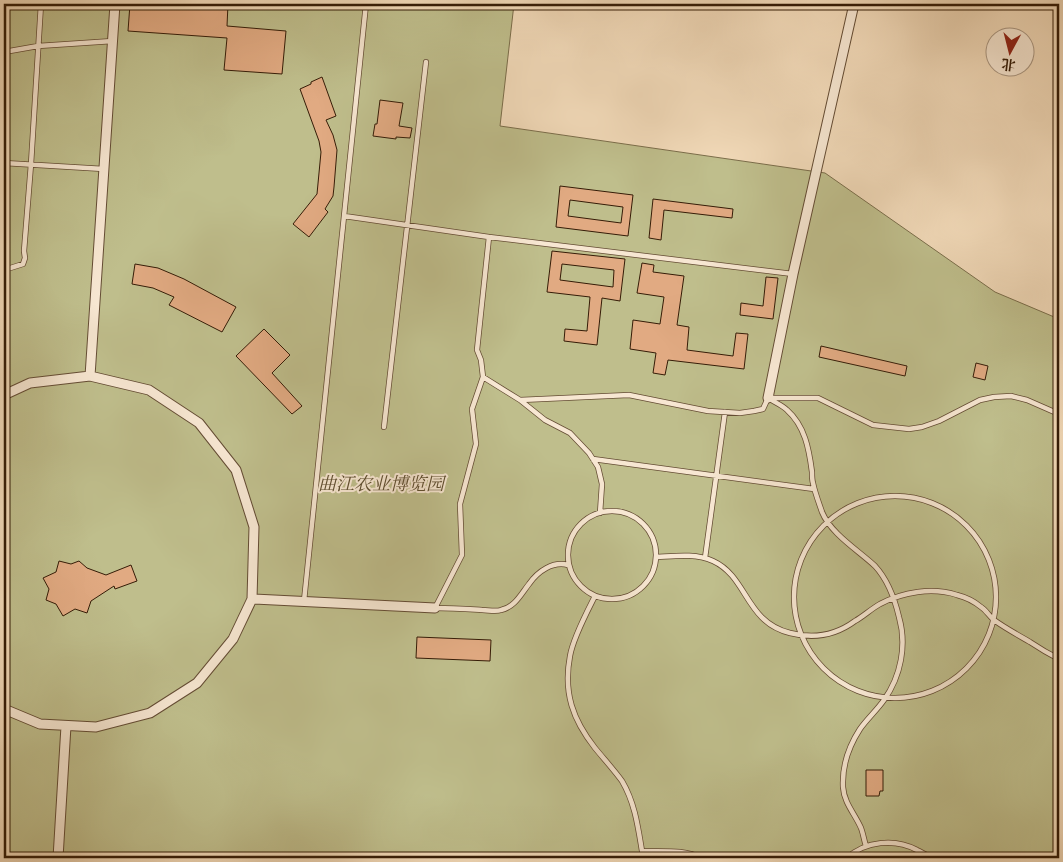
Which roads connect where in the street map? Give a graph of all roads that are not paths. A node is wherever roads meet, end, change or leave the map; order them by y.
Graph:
1 (41, 4) edge
2 (115, 4) edge
3 (366, 4) edge
4 (854, 4) edge
5 (113, 41) junction
6 (38, 46) junction
7 (4, 52) edge
8 (426, 62) dead end
9 (4, 163) edge
10 (31, 164) junction
11 (104, 169) junction
12 (344, 216) junction
13 (407, 225) junction
14 (489, 237) junction
15 (4, 270) edge
16 (793, 274) junction
17 (90, 376) junction
18 (483, 376) junction
19 (4, 396) edge
20 (768, 398) junction
21 (520, 400) junction
22 (726, 412) junction
23 (1059, 414) edge
24 (384, 427) dead end
25 (593, 459) junction
26 (717, 476) junction
27 (814, 489) junction
28 (600, 513) junction
29 (828, 522) junction
30 (657, 557) junction
31 (705, 558) junction
32 (568, 565) junction
33 (595, 596) junction
34 (894, 598) junction
35 (252, 599) junction
36 (304, 601) junction
37 (435, 608) junction
38 (993, 619) junction
39 (802, 635) junction
40 (1059, 659) edge
41 (885, 698) junction
42 (4, 709) edge
43 (66, 726) junction
44 (866, 846) junction
45 (642, 851) junction
46 (58, 858) edge
47 (643, 858) edge
48 (701, 858) edge
49 (847, 858) edge
50 (930, 858) edge

1 - 6 lane
2 - 5 street
3 - 12 lane
4 - 16 street
5 - 6 lane
5 - 11 street
6 - 7 lane
6 - 10 lane
8 - 13 lane
9 - 10 lane
10 - 11 lane
10 - 15 lane
11 - 17 street
12 - 13 lane
12 - 36 lane
13 - 14 lane
13 - 24 lane
14 - 16 lane
14 - 18 lane
16 - 20 street
17 - 19 street
17 - 35 street
18 - 21 lane
18 - 37 lane
20 - 22 lane
20 - 23 lane
20 - 27 lane
21 - 22 lane
21 - 25 lane
22 - 26 lane
25 - 26 lane
25 - 28 lane
26 - 27 lane
26 - 31 lane
27 - 29 lane
28 - 30 lane
28 - 32 lane
29 - 34 lane
29 - 38 lane
29 - 39 lane
30 - 31 lane
30 - 33 lane
31 - 39 lane
32 - 33 lane
32 - 37 lane
33 - 45 lane
34 - 38 lane
34 - 39 lane
34 - 41 lane
35 - 36 street
35 - 43 street
36 - 37 street
38 - 40 lane
38 - 41 lane
39 - 41 lane
41 - 44 lane
42 - 43 street
43 - 46 street
44 - 49 lane
44 - 50 lane
45 - 47 lane
45 - 48 lane

